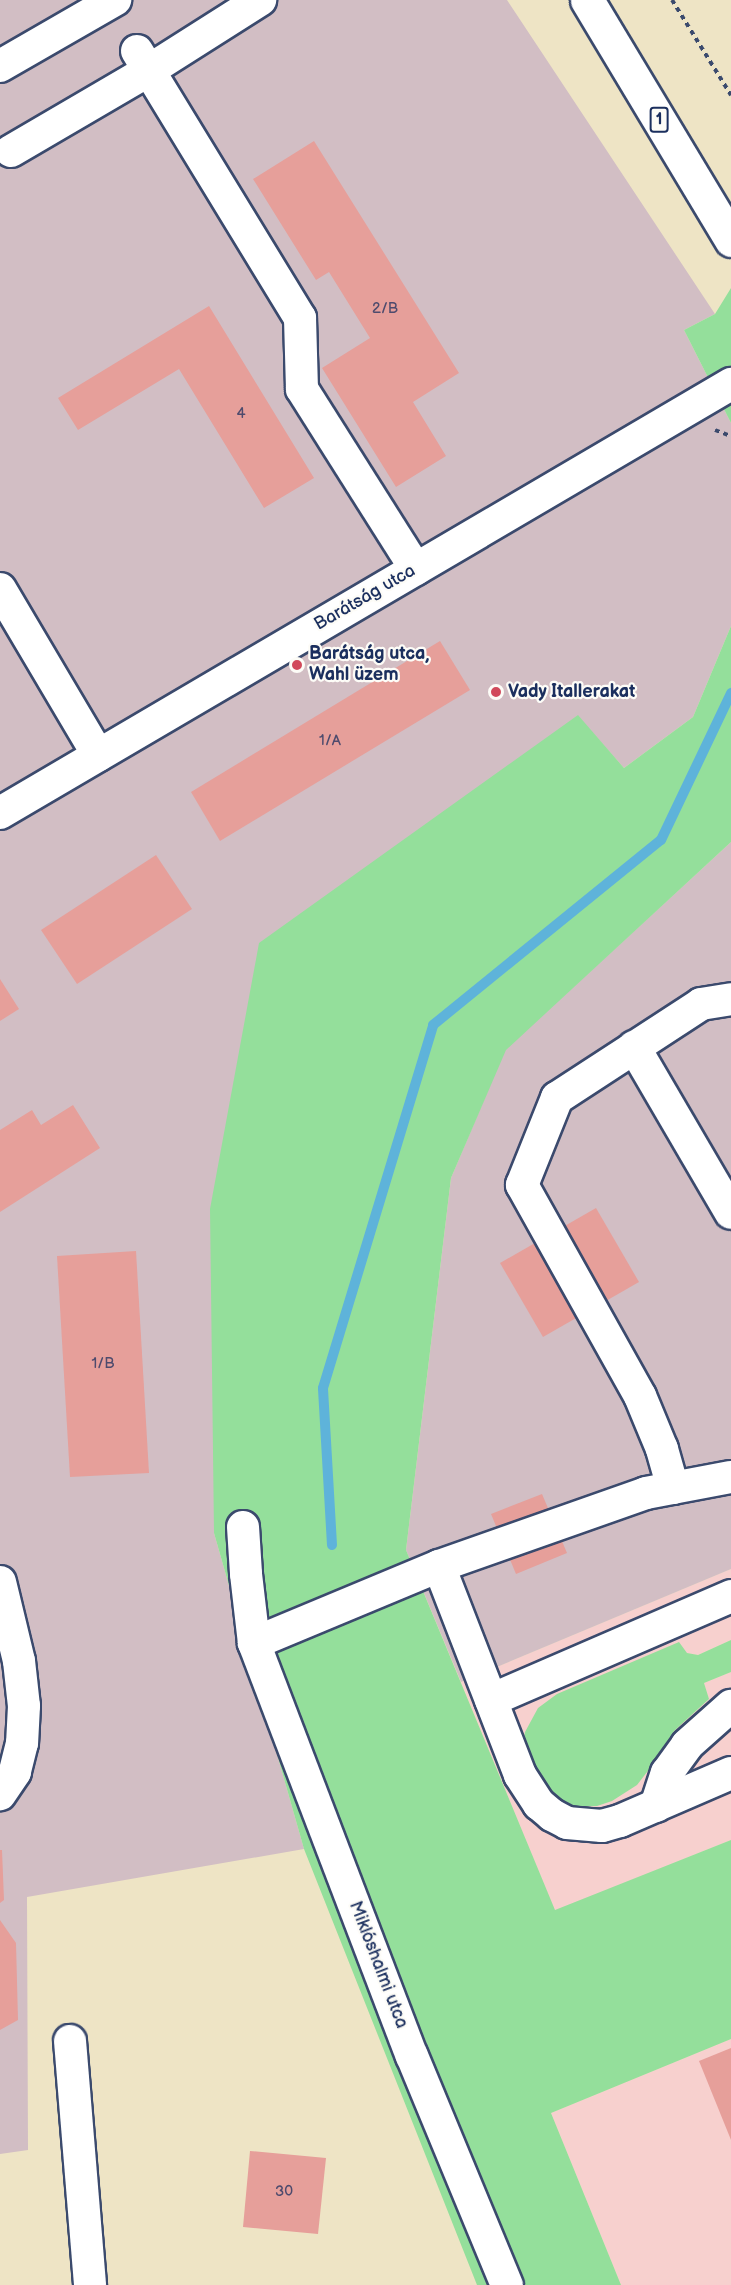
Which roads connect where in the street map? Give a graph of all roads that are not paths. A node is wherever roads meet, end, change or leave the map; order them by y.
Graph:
1 (115, 0) edge
2 (260, 0) edge
3 (587, 0) edge
4 (142, 61) junction
5 (0, 66) edge
6 (11, 151) dead end
7 (731, 240) edge
8 (731, 384) edge
9 (416, 569) junction
10 (0, 589) edge
11 (99, 755) junction
12 (0, 813) edge
13 (731, 999) edge
14 (634, 1047) junction
15 (731, 1213) edge
16 (731, 1477) edge
17 (673, 1488) junction
18 (243, 1527) dead end
19 (439, 1566) junction
20 (0, 1582) edge
21 (731, 1596) edge
22 (254, 1643) junction
23 (491, 1700) junction
24 (731, 1706) edge
25 (731, 1773) edge
26 (0, 1794) edge
27 (657, 1806) junction
28 (70, 2041) dead end
29 (90, 2285) edge
30 (507, 2285) edge

1 - 5 street
2 - 4 street
3 - 7 main road, 1
4 - 6 street
4 - 9 street
8 - 9 street, Barátság utca
9 - 11 street, Barátság utca
10 - 11 street
11 - 12 street, Barátság utca
13 - 14 street
14 - 15 street
14 - 17 street
16 - 17 street
17 - 19 street
18 - 22 street, Miklóshalmi utca
19 - 22 street
19 - 23 street
20 - 26 street
21 - 23 street
22 - 30 street, Miklóshalmi utca
23 - 27 street
24 - 27 street
25 - 27 street
28 - 29 street

